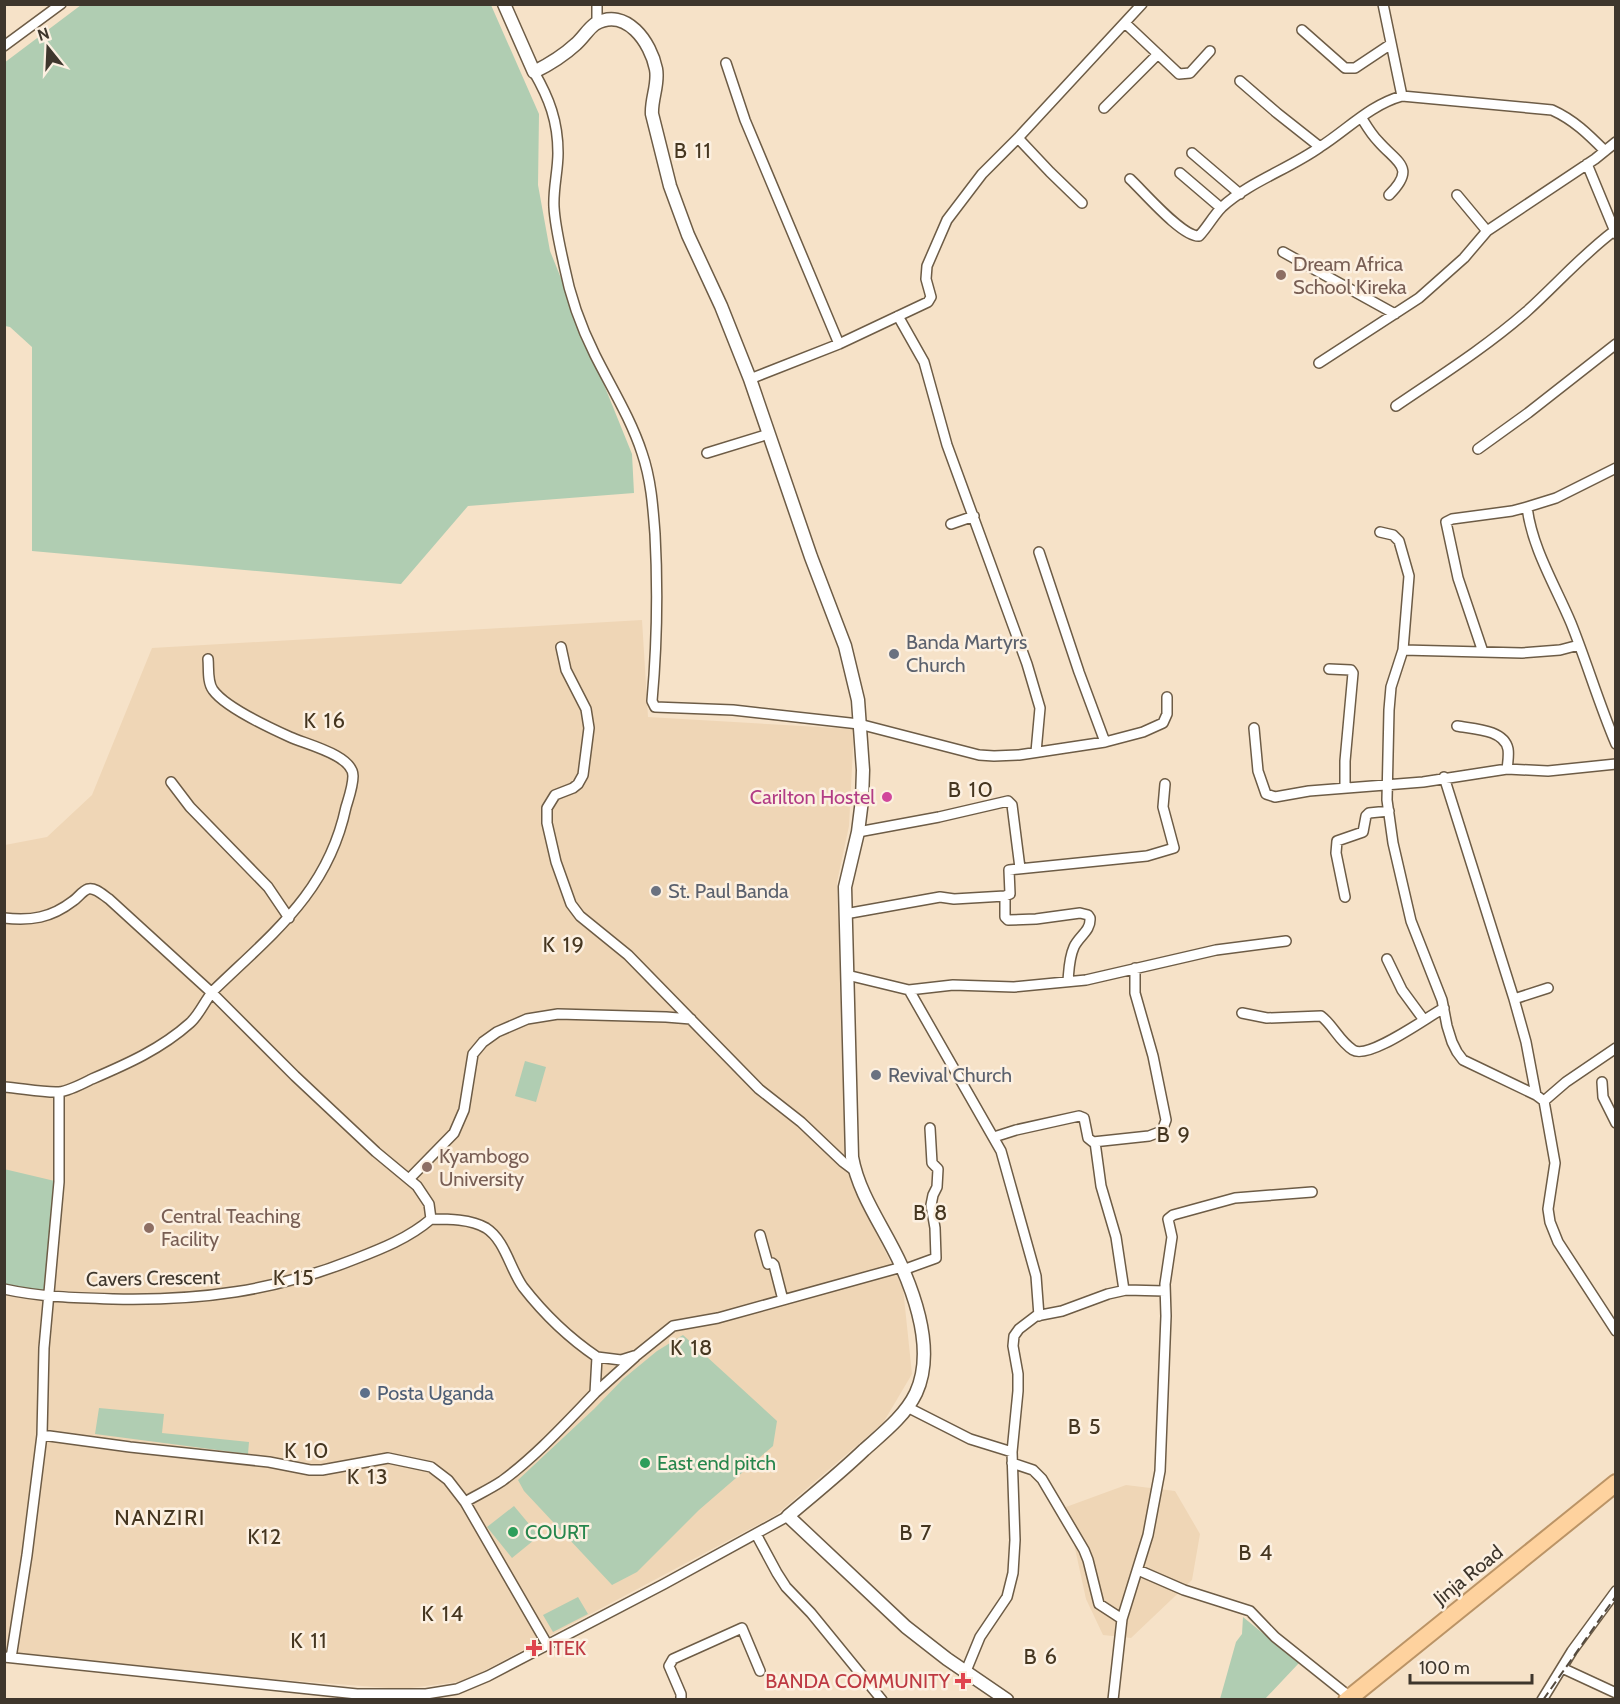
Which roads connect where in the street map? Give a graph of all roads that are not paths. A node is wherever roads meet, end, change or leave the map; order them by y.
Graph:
1 (61, 4) edge
2 (504, 4) edge
3 (597, 4) edge
4 (1142, 4) edge
5 (1383, 4) edge
6 (597, 23) junction
7 (1125, 23) junction
8 (1302, 30) dead end
9 (1392, 44) junction
10 (4, 46) edge
11 (1210, 51) dead end
12 (1158, 54) junction
13 (726, 63) dead end
14 (534, 72) junction
15 (1240, 81) dead end
16 (1402, 96) junction
17 (1104, 108) dead end
18 (1361, 117) junction
19 (1018, 138) junction
20 (1616, 142) edge
21 (1320, 147) junction
22 (1605, 151) junction
23 (1192, 153) dead end
24 (1587, 164) junction
25 (1180, 173) dead end
26 (1131, 179) dead end
27 (1240, 194) junction
28 (1389, 195) dead end
29 (1457, 195) dead end
30 (1082, 203) dead end
31 (1221, 208) junction
32 (1487, 231) junction
33 (1615, 233) edge
34 (1283, 252) dead end
35 (1395, 314) junction
36 (898, 316) junction
37 (839, 344) junction
38 (1616, 344) edge
39 (1319, 363) dead end
40 (750, 379) junction
41 (1396, 406) dead end
42 (769, 434) junction
43 (1478, 449) dead end
44 (707, 453) dead end
45 (1616, 468) edge
46 (1527, 507) junction
47 (974, 516) junction
48 (951, 525) dead end
49 (1380, 532) dead end
50 (1039, 552) dead end
51 (1579, 645) junction
52 (561, 647) dead end
53 (1402, 650) junction
54 (1483, 652) junction
55 (208, 659) dead end
56 (1329, 669) dead end
57 (1167, 697) dead end
58 (859, 724) junction
59 (1457, 726) dead end
60 (1254, 728) dead end
61 (1105, 742) junction
62 (1616, 744) edge
63 (1036, 752) junction
64 (1616, 764) edge
65 (1508, 768) junction
66 (1444, 777) junction
67 (171, 782) dead end
68 (1165, 784) dead end
69 (1387, 784) junction
70 (1345, 788) junction
71 (1389, 812) junction
72 (858, 832) junction
73 (1020, 868) junction
74 (1005, 896) junction
75 (1345, 897) dead end
76 (845, 914) junction
77 (4, 918) edge
78 (289, 918) junction
79 (1286, 940) dead end
80 (1387, 959) dead end
81 (1134, 968) junction
82 (847, 975) junction
83 (1068, 981) junction
84 (1548, 988) dead end
85 (909, 990) junction
86 (212, 993) junction
87 (1514, 999) junction
88 (1444, 1008) junction
89 (1242, 1013) dead end
90 (691, 1019) junction
91 (1424, 1020) junction
92 (1616, 1048) edge
93 (1602, 1082) dead end
94 (4, 1087) edge
95 (59, 1092) junction
96 (1536, 1095) junction
97 (1544, 1101) junction
98 (1616, 1123) edge
99 (930, 1128) dead end
100 (994, 1137) junction
101 (1095, 1142) junction
102 (855, 1171) junction
103 (409, 1179) junction
104 (1312, 1192) dead end
105 (431, 1219) junction
106 (760, 1235) dead end
107 (902, 1268) junction
108 (4, 1289) edge
109 (1124, 1290) junction
110 (1165, 1291) junction
111 (49, 1296) junction
112 (783, 1299) junction
113 (1039, 1316) junction
114 (1616, 1331) edge
115 (637, 1355) junction
116 (597, 1357) junction
117 (595, 1393) junction
118 (908, 1407) junction
119 (42, 1435) junction
120 (1012, 1452) junction
121 (1012, 1463) junction
122 (1616, 1483) edge
123 (465, 1502) junction
124 (788, 1516) junction
125 (756, 1534) junction
126 (1138, 1570) junction
127 (1616, 1591) edge
128 (1122, 1619) junction
129 (547, 1644) junction
130 (8, 1658) edge
131 (1562, 1668) junction
132 (760, 1671) dead end
133 (966, 1671) junction
134 (1616, 1693) edge
135 (1349, 1698) edge
136 (681, 1700) edge
137 (882, 1700) edge
138 (1007, 1700) edge
139 (1113, 1700) edge
140 (1542, 1700) edge

1 - 10 street
2 - 14 street
3 - 6 street
4 - 7 street
5 - 9 street
6 - 14 street
6 - 40 street
7 - 12 street
7 - 19 street
8 - 9 street
9 - 16 street
11 - 12 street
12 - 17 street
13 - 37 street
14 - 58 street
15 - 21 street
16 - 18 street
16 - 22 street
18 - 21 street
18 - 28 street
19 - 30 street
19 - 36 street
20 - 22 street
21 - 27 street
22 - 24 street
23 - 27 street
24 - 32 street
24 - 33 street
25 - 31 street
26 - 31 street
27 - 31 street
29 - 32 street
32 - 35 street
33 - 41 street
34 - 35 street
35 - 39 street
36 - 37 street
36 - 47 street
37 - 40 street
38 - 43 street
40 - 42 street
42 - 44 street
42 - 58 street
45 - 46 street
46 - 51 street
46 - 54 street
47 - 48 street
47 - 63 street
49 - 53 street
50 - 61 street
51 - 54 street
51 - 62 street
52 - 90 street
53 - 54 street
53 - 69 street
55 - 78 street
56 - 70 street
57 - 61 street
58 - 63 street
58 - 72 street
59 - 65 street
60 - 70 street
61 - 63 street
64 - 65 street
65 - 66 street
66 - 69 street
66 - 87 street
67 - 78 street
68 - 73 street
69 - 70 street
69 - 71 street
71 - 75 street
71 - 88 street
72 - 73 street
72 - 76 street
73 - 74 street
74 - 76 street
74 - 83 street
76 - 82 street
77 - 86 street
78 - 86 street
79 - 81 street
80 - 91 street
81 - 83 street
81 - 101 street
82 - 85 street
82 - 102 street
83 - 85 street
84 - 87 street
85 - 100 street
86 - 95 street
86 - 103 street
87 - 96 street
88 - 91 street
88 - 96 street
89 - 91 street
90 - 102 street
90 - 103 street
92 - 97 street
93 - 98 street
94 - 95 street
95 - 111 street
96 - 97 street
97 - 114 street
99 - 107 street
100 - 101 street
100 - 113 street
101 - 109 street
102 - 107 street
103 - 105 street
104 - 110 street
105 - 111 street, Cavers Crescent
105 - 116 street
106 - 112 street
107 - 112 street
107 - 118 street
108 - 111 street, Cavers Crescent
109 - 110 street
109 - 113 street
110 - 126 street
111 - 119 street
112 - 115 street
113 - 120 street
115 - 116 street
115 - 117 street
116 - 117 street
117 - 123 street
118 - 120 street
118 - 124 street
119 - 123 street
119 - 130 street
120 - 121 street
121 - 128 street
121 - 133 street
122 - 135 highway, Jinja Road
123 - 129 street
124 - 125 street
124 - 133 street
125 - 129 street
125 - 137 street
126 - 128 street
126 - 135 street
127 - 131 street
128 - 139 street
129 - 130 street
131 - 134 street
131 - 140 street
132 - 136 street
133 - 138 street

